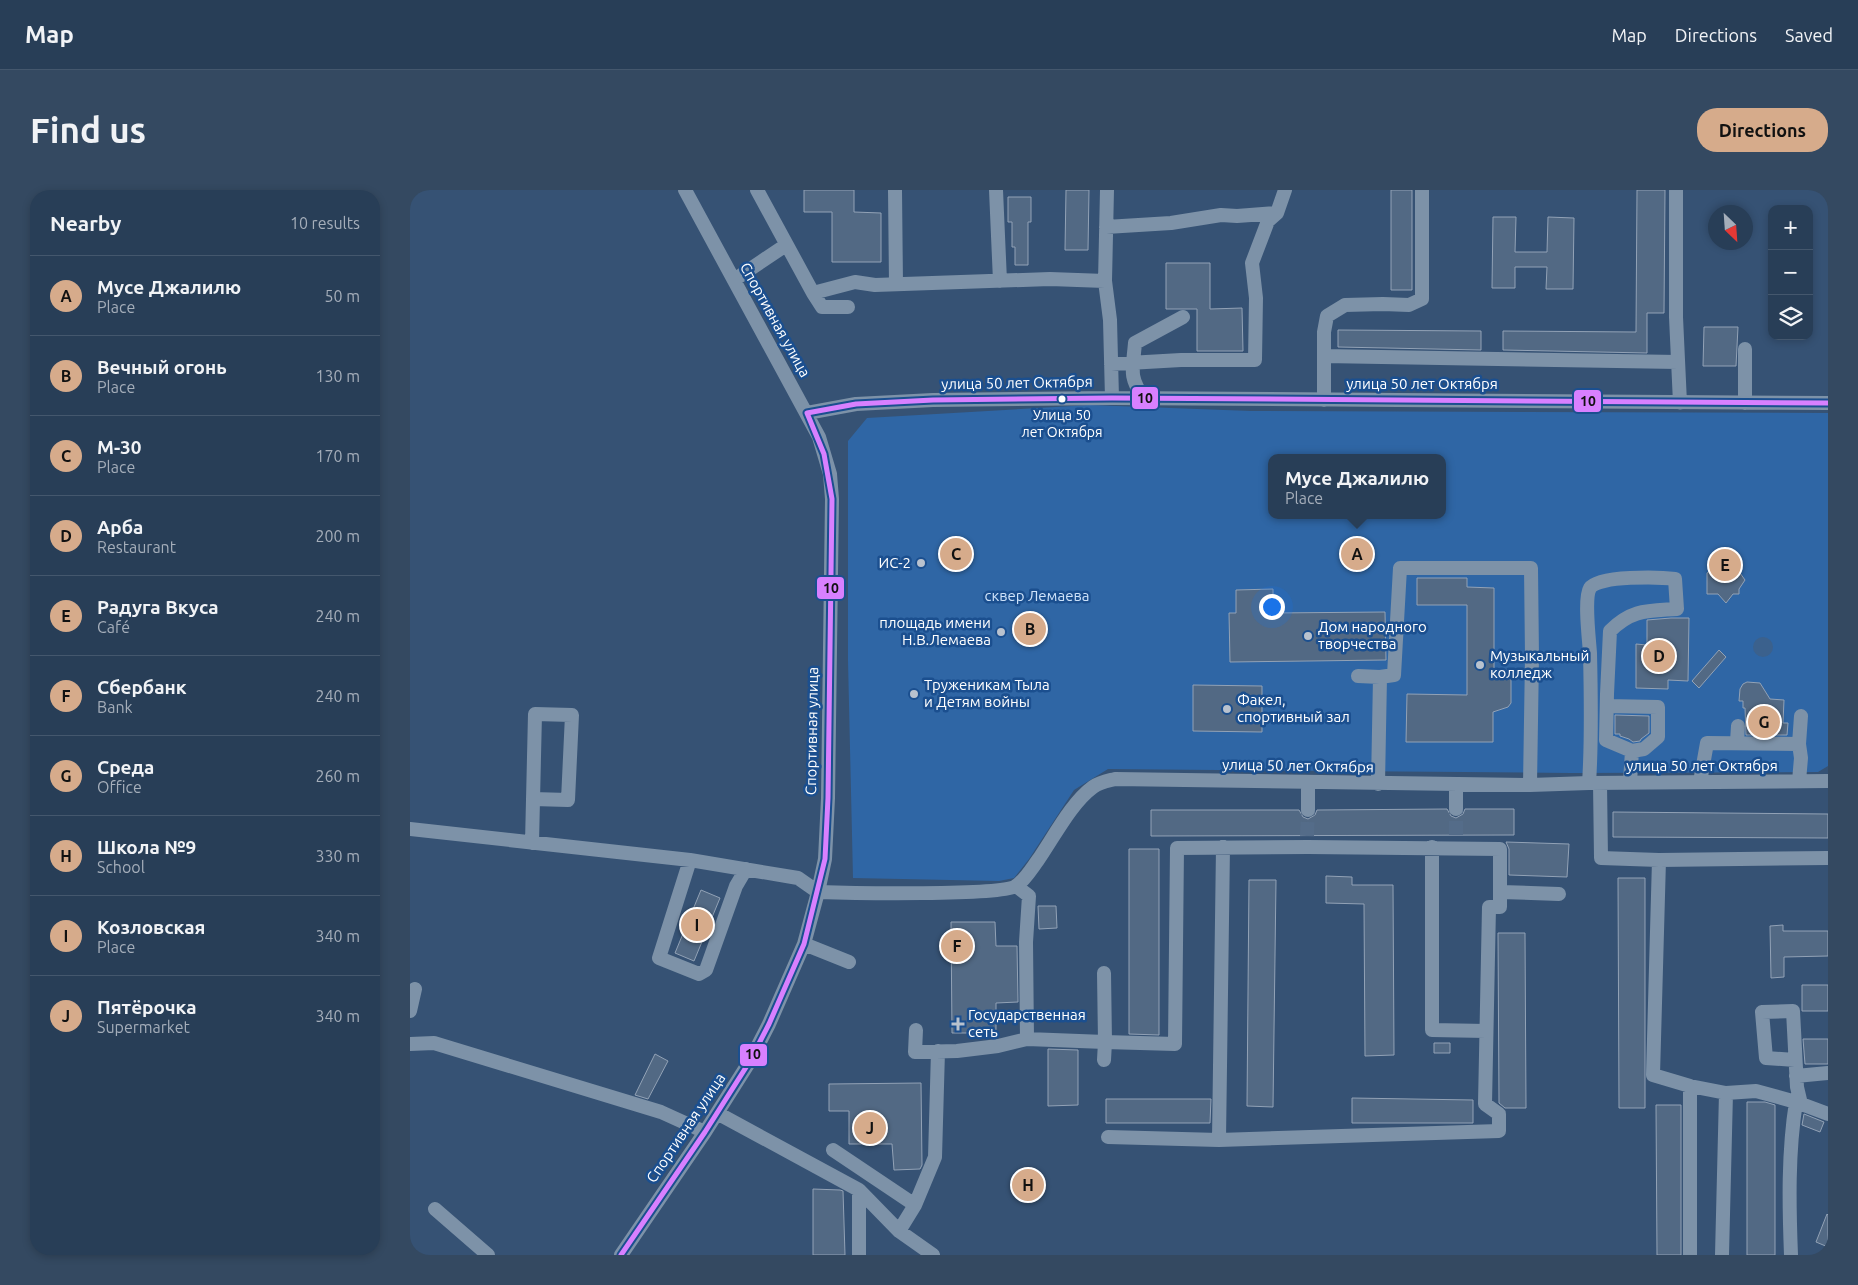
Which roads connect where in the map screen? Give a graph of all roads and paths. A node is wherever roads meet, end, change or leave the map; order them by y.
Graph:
1 (685, 190) edge
2 (757, 190) edge
3 (895, 190) edge
4 (996, 190) edge
5 (1107, 190) edge
6 (1284, 190) edge
7 (1422, 190) edge
8 (1676, 190) edge
9 (1278, 213) junction
10 (1106, 227) junction
11 (786, 245) junction
12 (734, 280) junction
13 (1000, 281) junction
14 (1106, 281) junction
15 (896, 284) junction
16 (812, 293) junction
17 (848, 307) dead end
18 (1183, 316) dead end
19 (1745, 349) dead end
20 (1324, 356) junction
21 (1133, 362) junction
22 (1678, 362) junction
23 (1111, 364) junction
24 (1112, 398) junction
25 (1144, 398) junction
26 (1324, 400) junction
27 (1680, 403) junction
28 (1745, 403) junction
29 (1828, 403) edge
30 (807, 412) junction
31 (1358, 676) dead end
32 (1380, 676) junction
33 (1590, 686) junction
34 (1607, 686) junction
35 (1607, 706) junction
36 (1801, 716) dead end
37 (1738, 726) dead end
38 (1738, 742) junction
39 (1799, 744) junction
40 (1632, 751) junction
41 (1799, 781) junction
42 (1828, 781) edge
43 (1630, 782) junction
44 (1700, 782) junction
45 (1308, 783) junction
46 (1595, 783) junction
47 (1378, 784) junction
48 (1456, 784) junction
49 (1530, 785) junction
50 (533, 799) junction
51 (1308, 810) tunnel mouth
52 (1456, 810) tunnel mouth
53 (410, 829) edge
54 (532, 843) junction
55 (1223, 847) junction
56 (1432, 848) junction
57 (1828, 858) edge
58 (690, 860) junction
59 (1659, 860) junction
60 (746, 869) junction
61 (1016, 886) junction
62 (818, 892) junction
63 (1501, 892) junction
64 (1559, 894) dead end
65 (804, 944) junction
66 (849, 962) dead end
67 (1104, 973) dead end
68 (415, 989) dead end
69 (410, 1011) edge
70 (916, 1030) dead end
71 (1486, 1031) junction
72 (1027, 1040) junction
73 (1105, 1042) junction
74 (410, 1044) edge
75 (938, 1051) junction
76 (1104, 1060) dead end
77 (1796, 1060) dead end
78 (1828, 1074) edge
79 (1796, 1076) junction
80 (1690, 1086) junction
81 (1726, 1093) junction
82 (1798, 1103) junction
83 (717, 1113) junction
84 (1828, 1114) edge
85 (705, 1132) junction
86 (1108, 1137) dead end
87 (1219, 1140) junction
88 (833, 1150) dead end
89 (859, 1190) junction
90 (915, 1205) junction
91 (435, 1209) dead end
92 (899, 1231) junction
93 (488, 1255) edge
94 (620, 1255) edge
95 (859, 1255) edge
96 (933, 1255) edge
97 (1690, 1255) edge
98 (1722, 1255) edge
99 (1791, 1255) edge

1 - 12 street, Спортивная улица
2 - 11 street
3 - 15 street
4 - 13 street
5 - 10 street
6 - 9 street
7 - 20 street
8 - 22 street
9 - 10 street
9 - 21 street
10 - 14 street
11 - 12 street
11 - 16 street
12 - 30 street, Спортивная улица
13 - 14 street
13 - 15 street
14 - 23 street
15 - 16 street
16 - 17 street
18 - 21 street
19 - 28 street
20 - 22 street
20 - 26 street
21 - 23 street
21 - 25 street
22 - 27 street
23 - 24 street
24 - 25 street, улица 50 лет Октября
24 - 30 street, улица 50 лет Октября
25 - 26 street, улица 50 лет Октября
26 - 27 street, улица 50 лет Октября
27 - 28 street, улица 50 лет Октября
28 - 29 street, улица 50 лет Октября
30 - 62 street, Спортивная улица
31 - 32 street
32 - 47 street
32 - 49 street
33 - 34 street
33 - 34 street
33 - 46 street
34 - 35 street
35 - 40 street
35 - 40 street
36 - 39 street
37 - 38 street
38 - 39 street
38 - 44 street
39 - 41 street
40 - 43 street
41 - 42 street, улица 50 лет Октября
41 - 44 street, улица 50 лет Октября
43 - 44 street, улица 50 лет Октября
43 - 46 street, улица 50 лет Октября
45 - 47 street, улица 50 лет Октября
45 - 51 street
45 - 61 street, улица 50 лет Октября
46 - 49 street, улица 50 лет Октября
46 - 59 street
47 - 48 street, улица 50 лет Октября
48 - 49 street, улица 50 лет Октября
48 - 52 street
50 - 50 street
50 - 54 street
53 - 54 street
54 - 58 street
55 - 56 street
55 - 73 street
55 - 87 street
56 - 63 street
56 - 71 street
57 - 59 street
58 - 60 street
58 - 60 street
59 - 80 street
60 - 62 street
61 - 62 street
61 - 72 street
62 - 65 street, Спортивная улица
63 - 64 street
63 - 71 street
65 - 66 street
65 - 83 street, Спортивная улица
67 - 73 street
68 - 69 street
70 - 75 street
71 - 87 street
72 - 73 street
72 - 75 street
73 - 76 street
74 - 85 street
75 - 90 street
77 - 79 street
78 - 79 street
79 - 82 street
80 - 81 street
80 - 97 street
81 - 82 street
81 - 98 street
82 - 84 street
82 - 99 street
83 - 85 street, Спортивная улица
83 - 89 street
85 - 94 street, Спортивная улица
86 - 87 street
88 - 90 street
89 - 92 street
89 - 95 street
90 - 92 street
91 - 93 street
92 - 96 street

